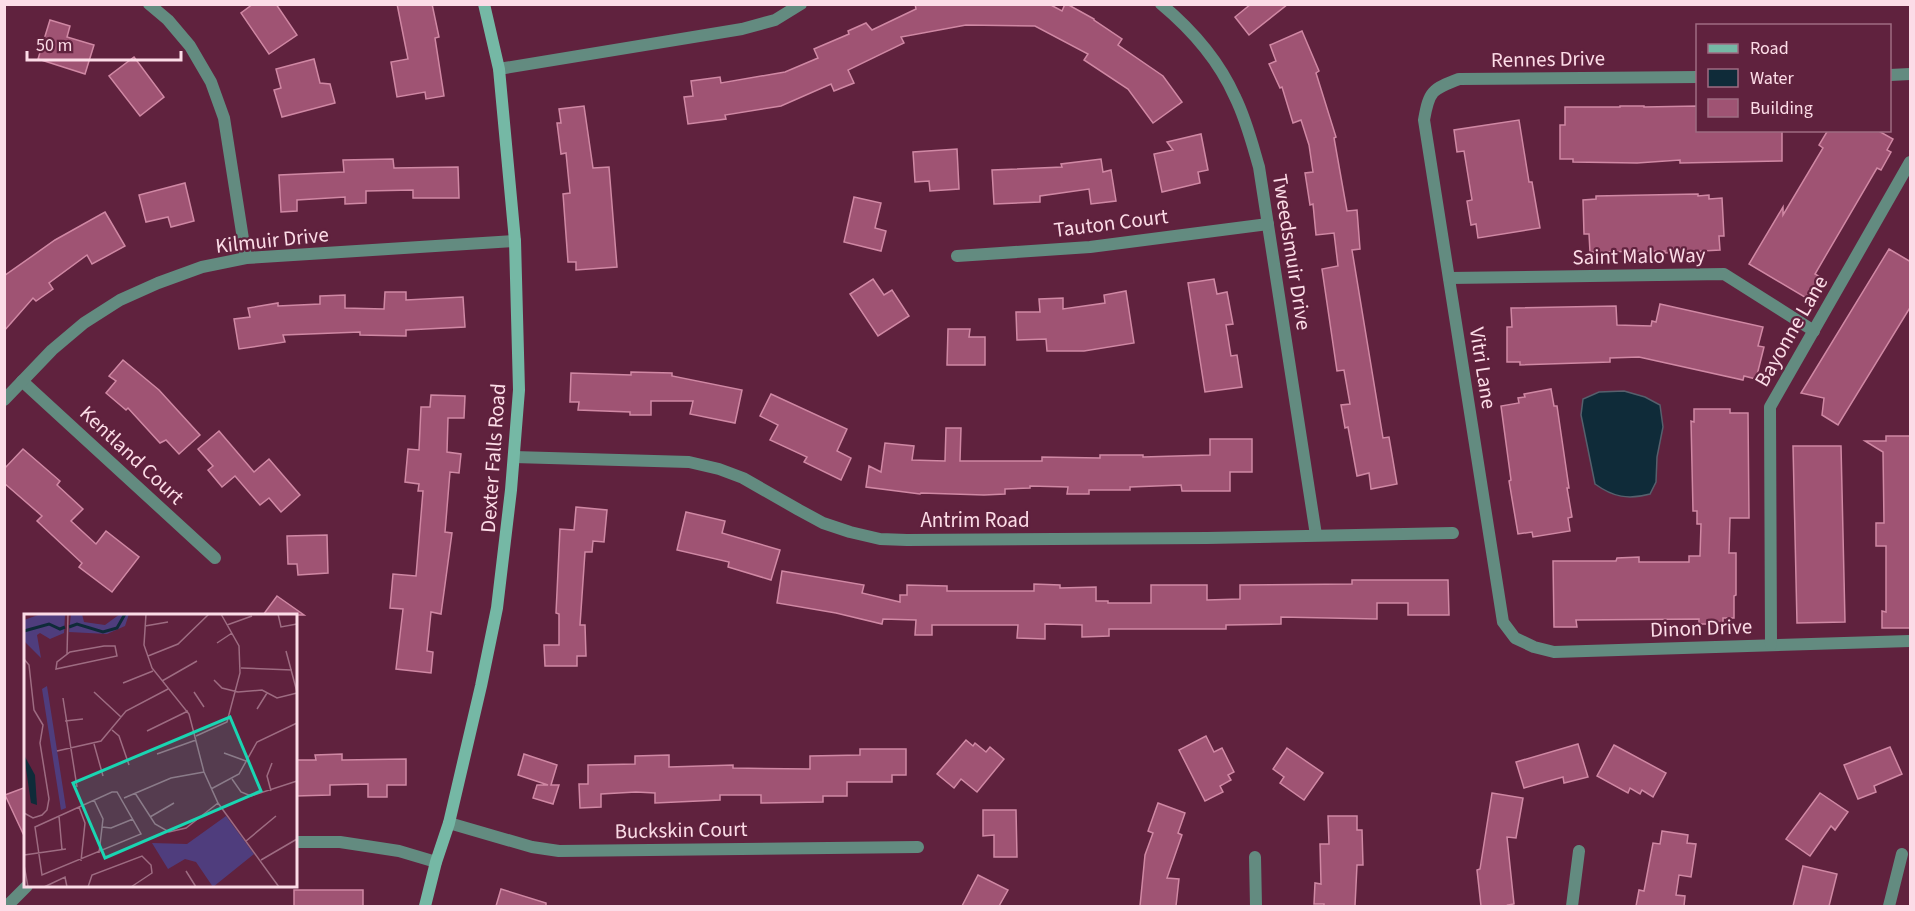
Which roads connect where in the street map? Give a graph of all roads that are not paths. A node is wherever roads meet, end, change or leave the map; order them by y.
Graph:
1 (149, 4) edge
2 (484, 4) edge
3 (801, 4) edge
4 (1161, 4) edge
5 (499, 69) junction
6 (1911, 74) edge
7 (1891, 75) edge
8 (1696, 77) edge
9 (1424, 120) joint
10 (1911, 162) edge
11 (1268, 224) junction
12 (515, 241) junction
13 (957, 256) dead end
14 (246, 258) junction
15 (1449, 278) junction
16 (1814, 331) junction
17 (22, 381) junction
18 (4, 400) edge
19 (514, 457) junction
20 (1453, 533) dead end
21 (1316, 535) junction
22 (215, 558) dead end
23 (1503, 622) joint
24 (1911, 641) edge
25 (1771, 645) junction
26 (449, 823) junction
27 (297, 842) edge
28 (918, 847) dead end
29 (1580, 851) dead end
30 (1902, 854) dead end
31 (1255, 856) dead end
32 (436, 862) junction
33 (25, 887) edge
34 (7, 906) edge
35 (425, 906) edge
36 (1256, 906) edge
37 (1572, 906) edge
38 (1889, 906) edge

1 - 14 street
2 - 5 street, Dexter Falls Road
3 - 5 street
4 - 11 street, Tweedsmuir Drive
5 - 12 street, Dexter Falls Road
6 - 7 street
8 - 9 street, Rennes Drive
9 - 15 street, Vitri Lane
10 - 16 street, Bayonne Lane
11 - 13 street, Tauton Court
11 - 21 street, Tweedsmuir Drive
12 - 14 street, Kilmuir Drive
12 - 19 street, Dexter Falls Road
14 - 17 street, Kilmuir Drive
15 - 16 street, Saint Malo Way
15 - 23 street, Vitri Lane
16 - 25 street, Bayonne Lane
17 - 18 street, Kilmuir Drive
17 - 22 street, Kentland Court
19 - 21 street, Antrim Road
19 - 26 street, Dexter Falls Road
20 - 21 street, Antrim Road
23 - 25 street, Dinon Drive
24 - 25 street, Dinon Drive
26 - 28 street, Buckskin Court
26 - 32 street, Dexter Falls Road
27 - 32 street
29 - 37 street
30 - 38 street
31 - 36 street
32 - 35 street, Dexter Falls Road
33 - 34 street

